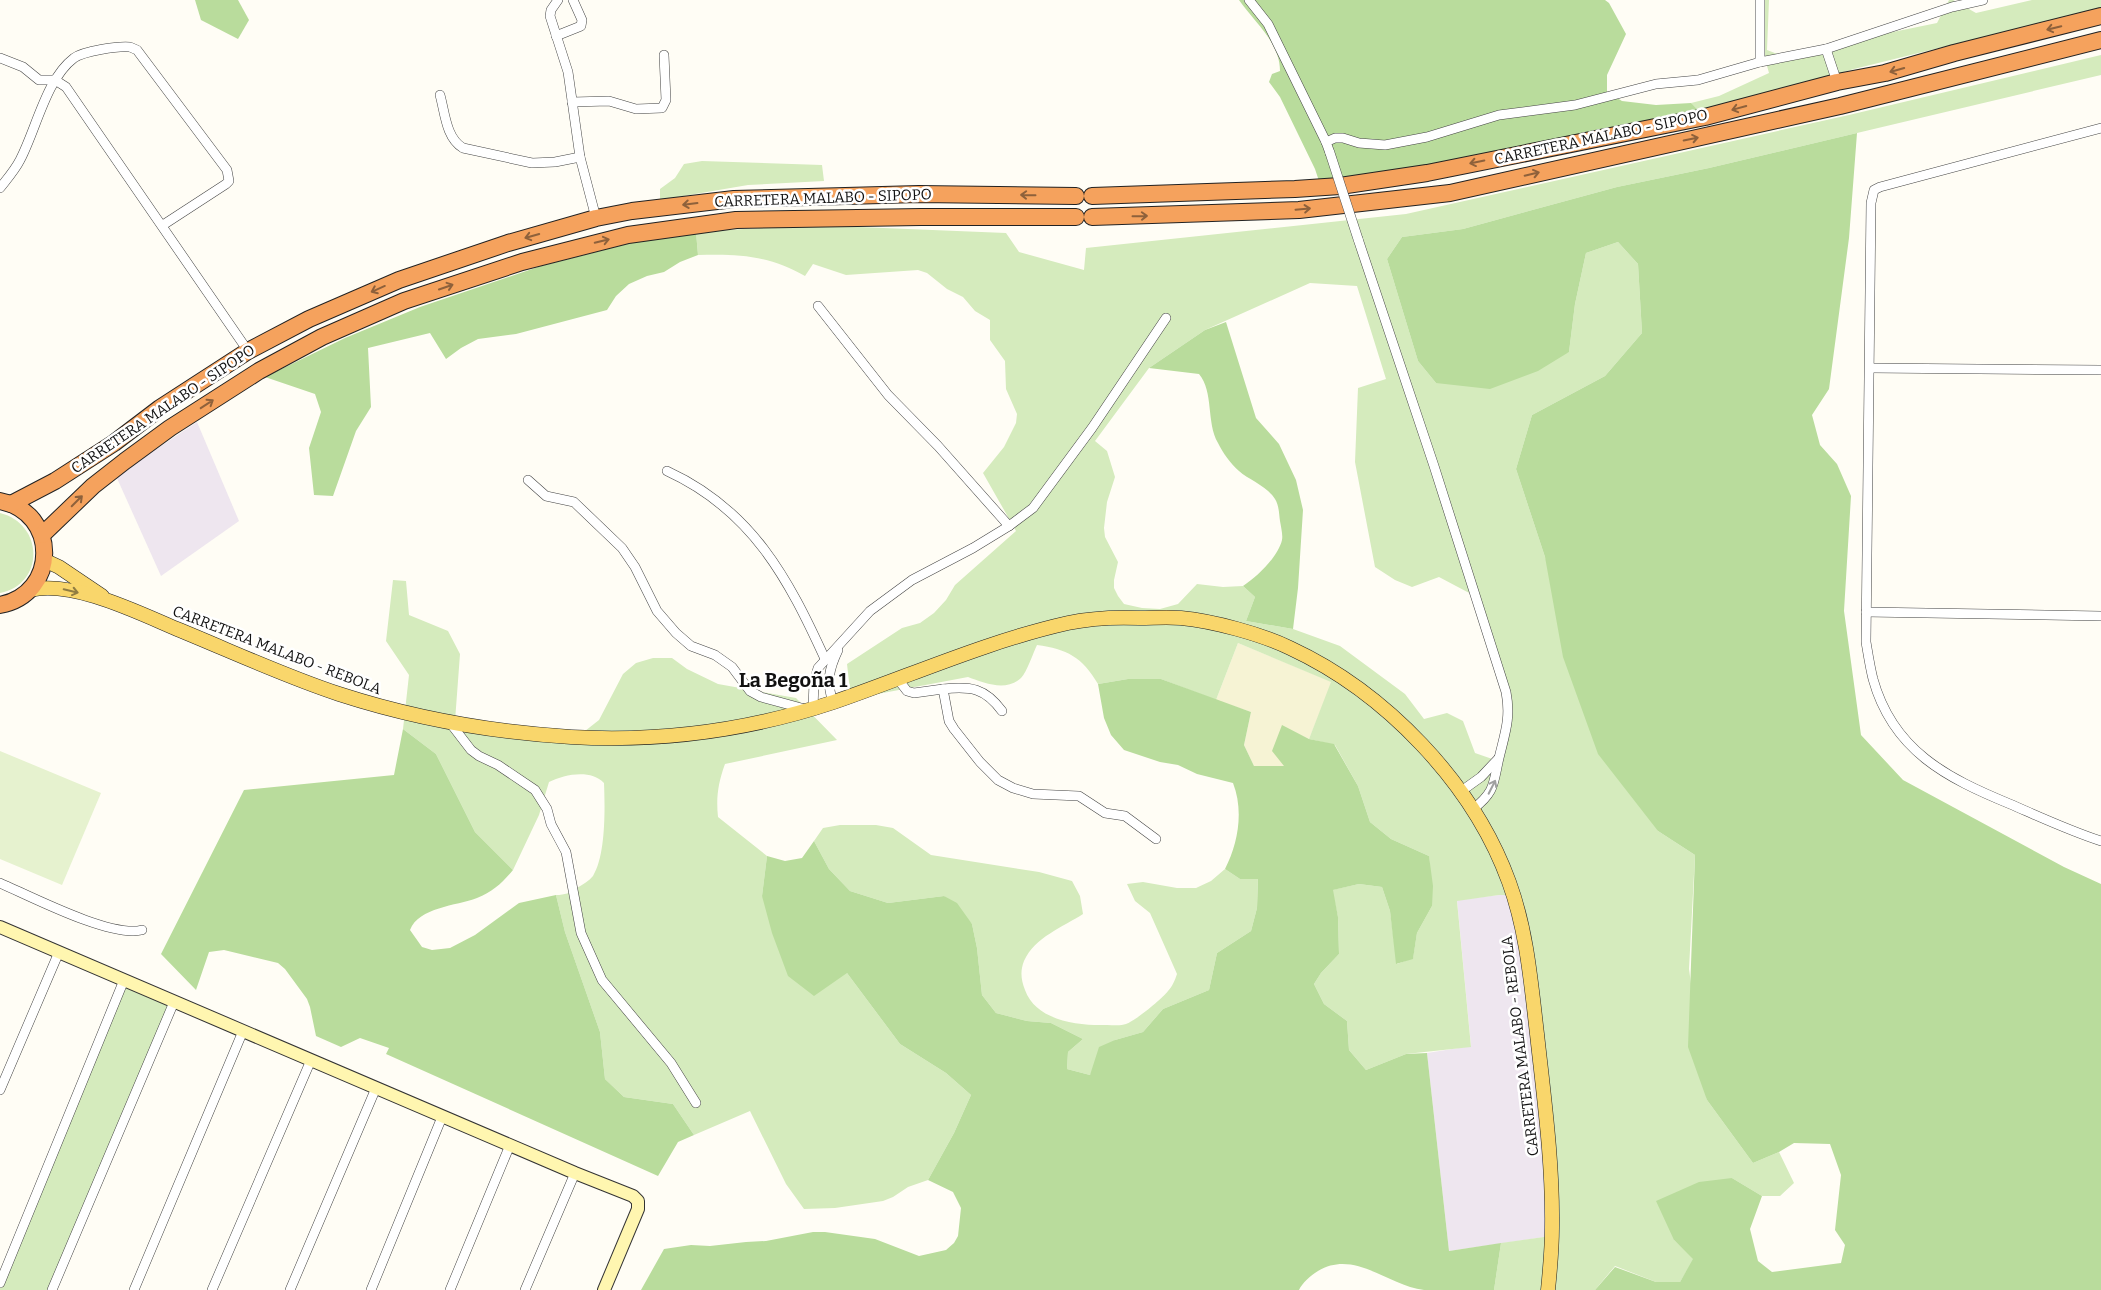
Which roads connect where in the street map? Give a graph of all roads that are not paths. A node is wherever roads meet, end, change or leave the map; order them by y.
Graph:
1 (558, 0) edge
2 (573, 0) edge
3 (1249, 0) edge
4 (1760, 0) edge
5 (1983, 0) edge
6 (2101, 16) edge
7 (556, 36) junction
8 (2101, 40) edge
9 (1826, 49) junction
10 (664, 55) dead end
11 (0, 58) edge
12 (1760, 62) junction
13 (54, 80) junction
14 (1837, 82) junction
15 (440, 95) dead end
16 (572, 102) junction
17 (2101, 128) edge
18 (1326, 142) junction
19 (580, 157) junction
20 (0, 188) edge
21 (596, 218) junction
22 (163, 225) junction
23 (818, 306) dead end
24 (1166, 318) dead end
25 (248, 351) junction
26 (1870, 368) junction
27 (2101, 370) edge
28 (667, 471) dead end
29 (528, 480) dead end
30 (6, 503) edge
31 (1009, 526) junction
32 (42, 535) junction
33 (44, 560) junction
34 (30, 590) junction
35 (111, 602) junction
36 (0, 605) edge
37 (1866, 612) junction
38 (2101, 616) edge
39 (840, 645) junction
40 (825, 659) junction
41 (896, 678) junction
42 (943, 689) junction
43 (833, 702) junction
44 (810, 709) junction
45 (1002, 711) dead end
46 (452, 724) junction
47 (1498, 760) junction
48 (1460, 792) junction
49 (1473, 809) junction
50 (1156, 839) dead end
51 (2101, 841) edge
52 (0, 884) edge
53 (0, 927) edge
54 (142, 930) dead end
55 (59, 952) junction
56 (124, 980) junction
57 (174, 1002) junction
58 (243, 1031) junction
59 (311, 1060) junction
60 (376, 1088) junction
61 (0, 1090) edge
62 (696, 1103) dead end
63 (442, 1116) junction
64 (510, 1146) junction
65 (574, 1173) junction
66 (0, 1283) edge
67 (52, 1290) edge
68 (134, 1290) edge
69 (212, 1290) edge
70 (290, 1290) edge
71 (371, 1290) edge
72 (450, 1290) edge
73 (525, 1290) edge
74 (604, 1290) edge
75 (1548, 1290) edge

1 - 7 street
2 - 7 street
3 - 18 street
4 - 12 street
5 - 9 street
6 -> 14 highway, CARRETERA MALABO - SIPOPO
7 - 16 street
32 -> 8 highway, CARRETERA MALABO - SIPOPO
9 - 12 street
9 - 14 street
10 - 16 street
11 - 13 street
12 - 18 street
13 - 20 street
13 - 22 street
13 - 22 street
14 -> 21 highway, CARRETERA MALABO - SIPOPO
15 - 19 street
16 - 19 street
17 - 26 street
18 - 47 street, bridge
19 - 21 street
21 -> 25 highway, CARRETERA MALABO - SIPOPO
22 - 25 street
23 - 31 street
24 - 31 street
25 - 30 highway, CARRETERA MALABO - SIPOPO
26 - 27 street
26 - 37 street
28 - 40 street
29 - 44 street
30 - 32 highway
31 - 39 street
32 - 33 highway
33 - 34 highway
33 - 35 main road, CARRETERA MALABO - REBOLA
34 -> 35 main road, CARRETERA MALABO - REBOLA
34 - 36 highway
35 - 46 main road, CARRETERA MALABO - REBOLA
37 - 38 street
37 - 51 street
39 - 40 street
39 - 43 street
40 - 44 street
41 - 42 street
41 - 43 main road, CARRETERA MALABO - REBOLA
41 - 48 main road, CARRETERA MALABO - REBOLA
42 - 45 street
42 - 50 street
43 - 44 main road, CARRETERA MALABO - REBOLA
44 - 46 main road, CARRETERA MALABO - REBOLA
46 - 62 street
47 - 48 street
49 -> 47 street
48 - 49 main road, CARRETERA MALABO - REBOLA
49 - 75 main road, CARRETERA MALABO - REBOLA
52 - 54 street
53 - 55 street
55 - 56 street
55 - 61 street
56 - 57 street
56 - 66 street
57 - 58 street
57 - 67 street
58 - 59 street
58 - 68 street
59 - 60 street
59 - 69 street
60 - 63 street
60 - 70 street
63 - 64 street
63 - 71 street
64 - 65 street
64 - 72 street
65 - 73 street
65 - 74 street

